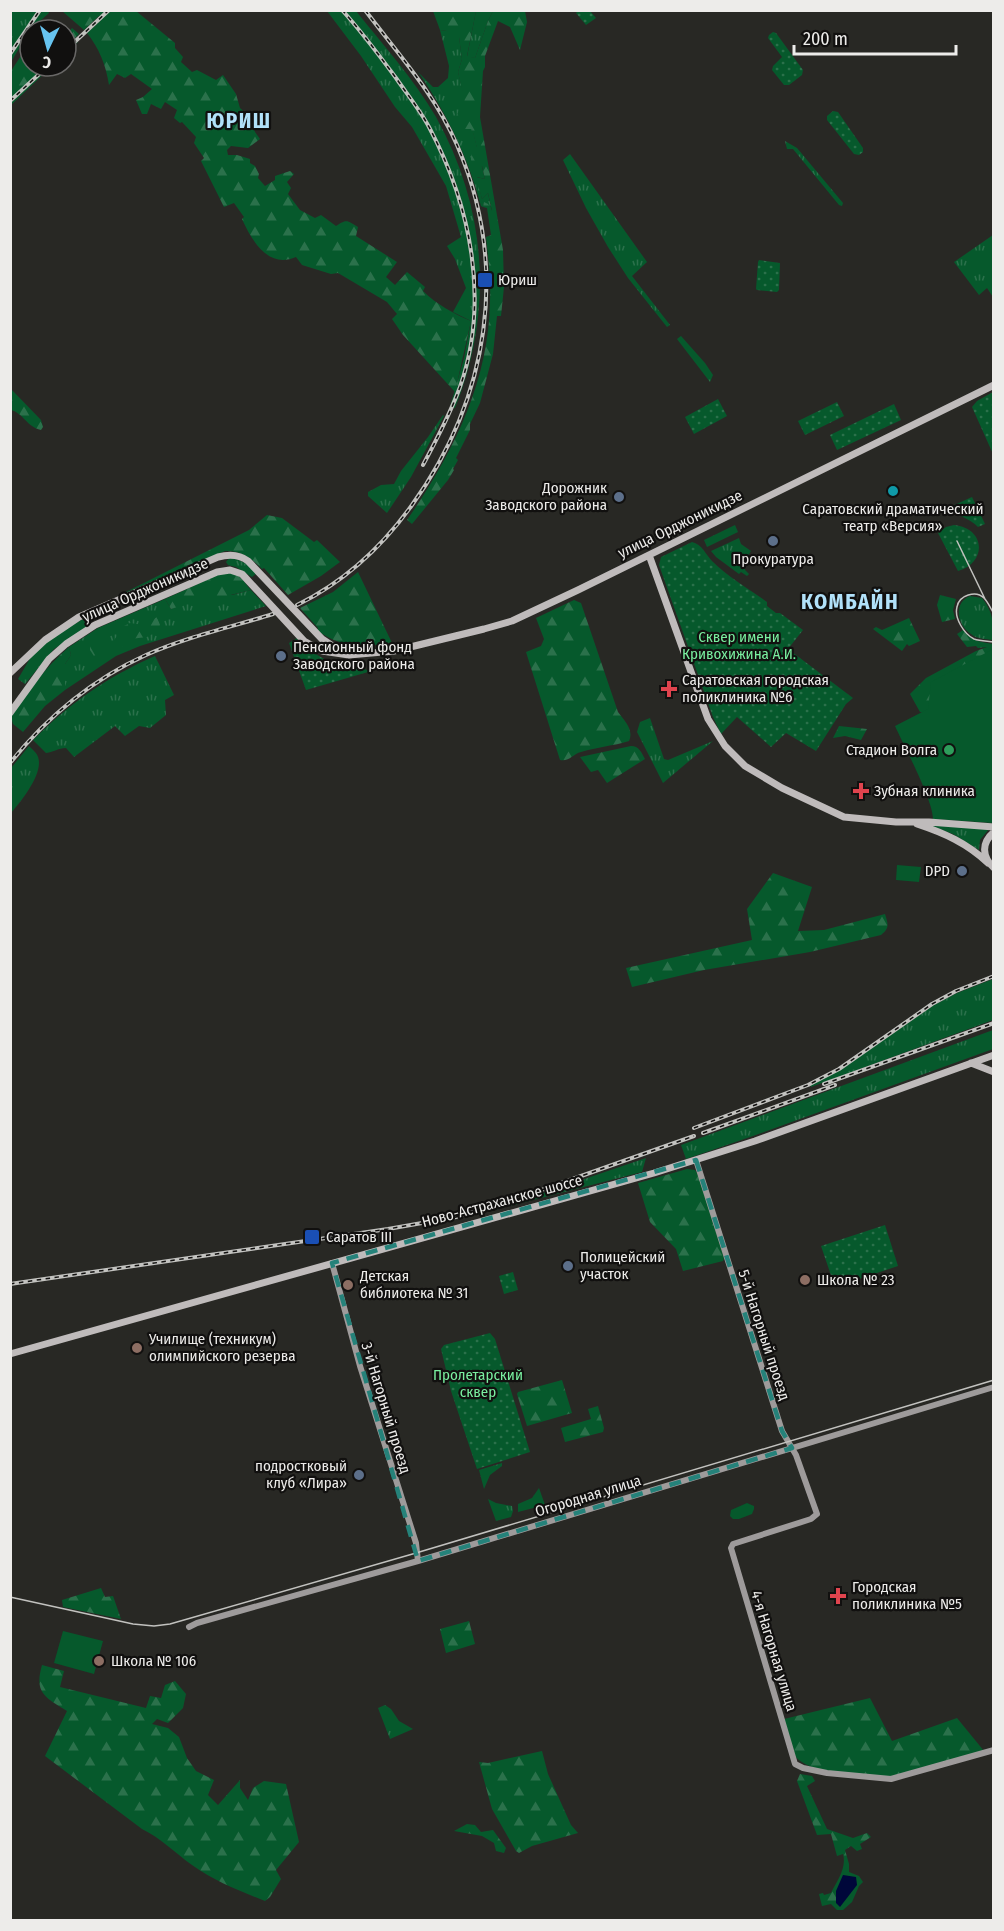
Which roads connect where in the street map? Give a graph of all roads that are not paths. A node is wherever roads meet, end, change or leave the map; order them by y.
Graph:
1 (993, 385) edge
2 (649, 555) junction
3 (91, 612) junction
4 (95, 625) junction
5 (367, 654) junction
6 (10, 673) edge
7 (10, 713) edge
8 (915, 823) junction
9 (993, 827) edge
10 (993, 832) edge
11 (992, 867) edge
12 (993, 1055) edge
13 (971, 1063) junction
14 (993, 1072) edge
15 (696, 1160) junction
16 (332, 1263) junction
17 (10, 1354) edge
18 (993, 1387) edge
19 (792, 1448) junction
20 (733, 1544) joint
21 (418, 1561) junction
22 (189, 1627) dead end
23 (993, 1750) edge

1 - 2 main road, улица Орджоникидзе
2 - 5 main road, улица Орджоникидзе
2 - 8 main road
3 - 4 main road
3 - 5 main road, улица Орджоникидзе
3 - 6 main road, улица Орджоникидзе
4 - 5 main road, улица Орджоникидзе
4 - 7 main road, улица Орджоникидзе
8 - 9 main road
8 - 11 main road
10 - 11 main road
12 - 13 main road, Ново-Астраханское шоссе
13 - 14 main road
13 - 15 main road, Ново-Астраханское шоссе
15 - 16 main road, Ново-Астраханское шоссе
15 - 19 street, 5-й Нагорный проезд
16 - 17 main road, Ново-Астраханское шоссе
16 - 21 street, 3-й Нагорный проезд
18 - 19 street, Огородная улица
19 - 20 street, 5-й Нагорный проезд
19 - 21 street, Огородная улица
20 - 23 street, 4-я Нагорная улица
21 - 22 street, Огородная улица

